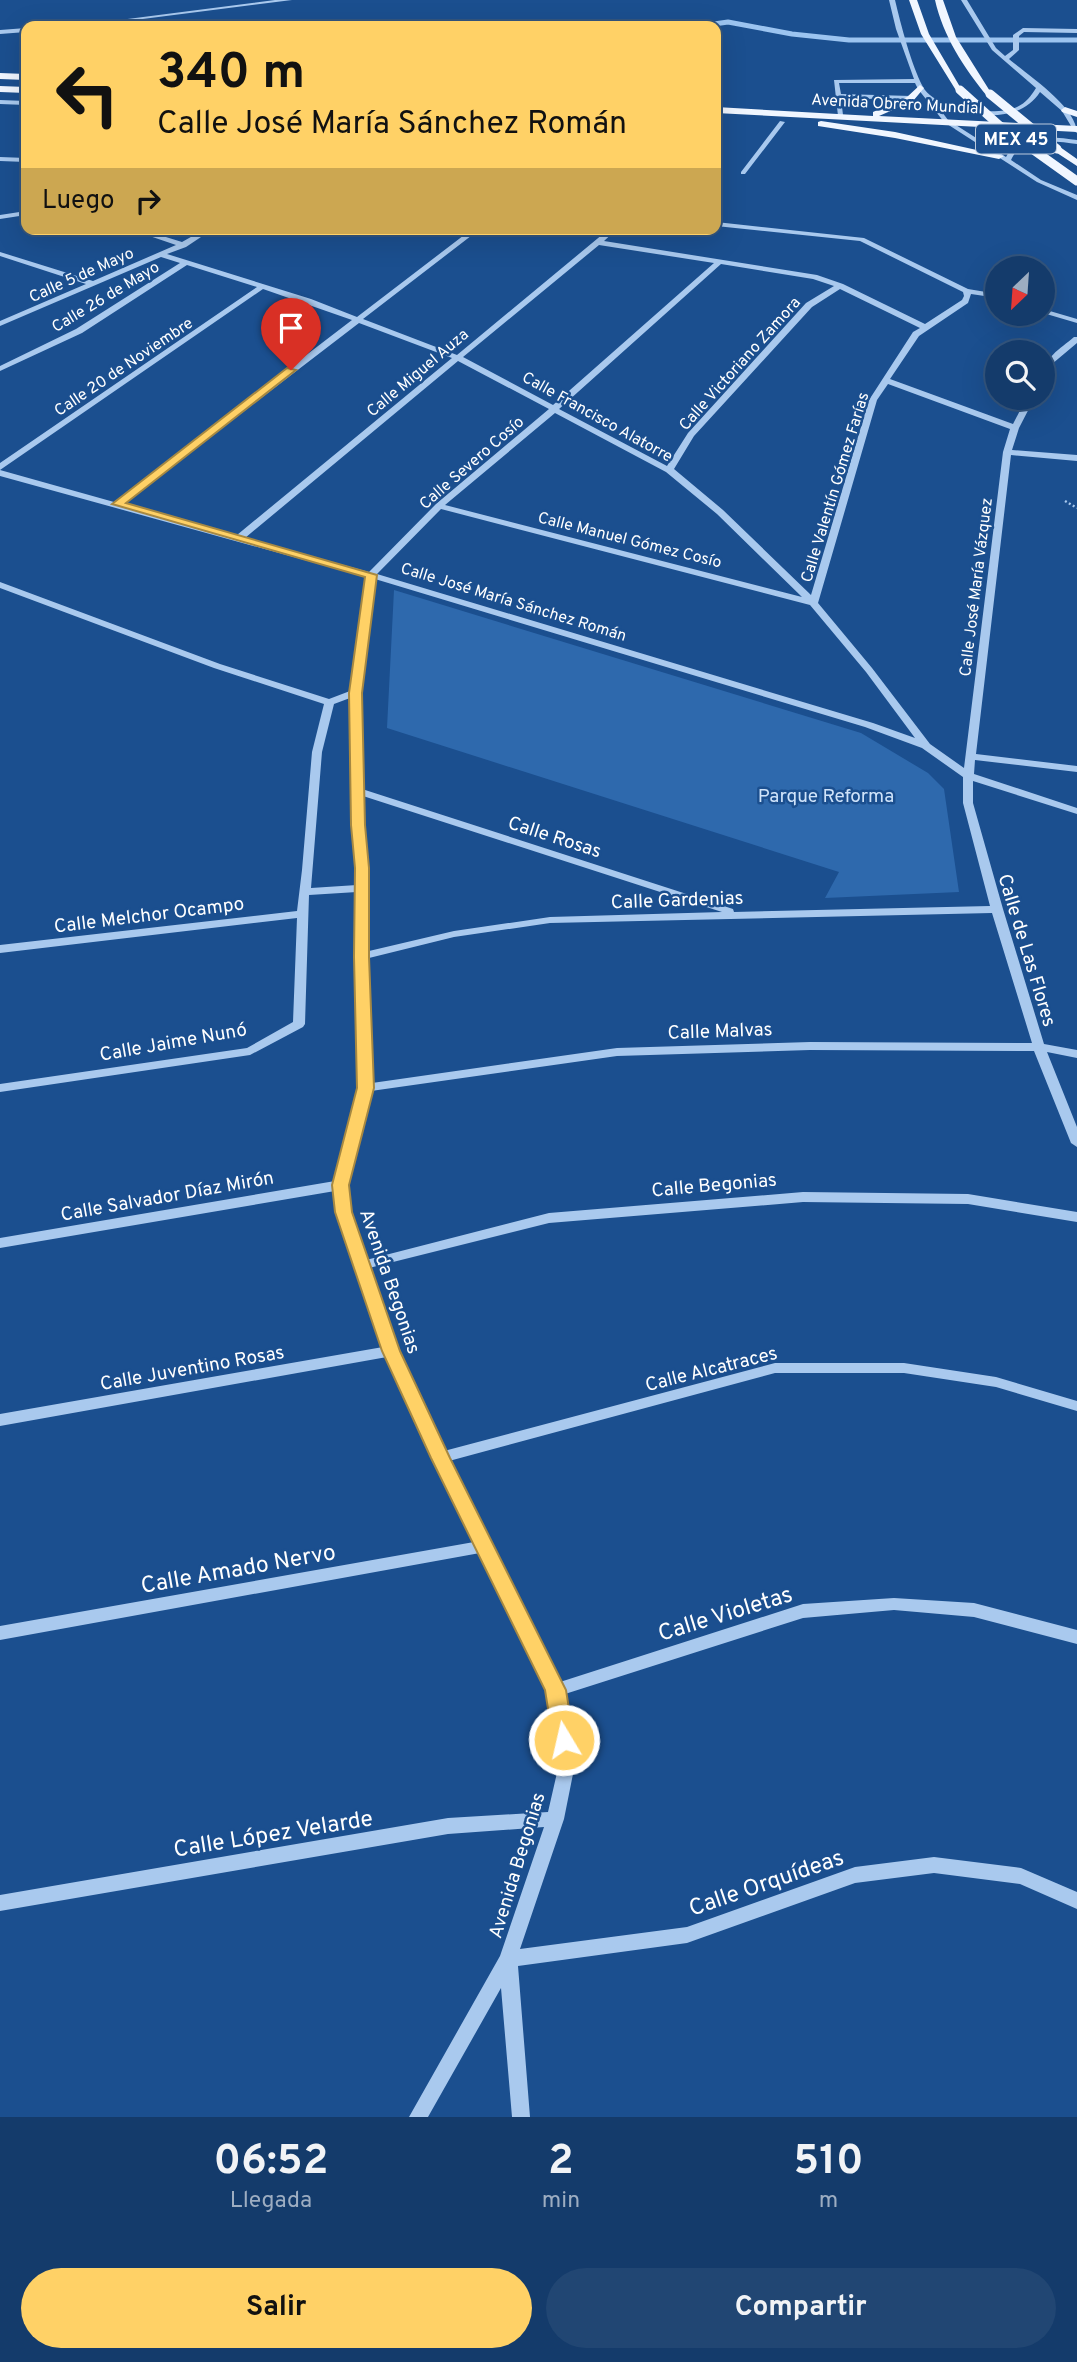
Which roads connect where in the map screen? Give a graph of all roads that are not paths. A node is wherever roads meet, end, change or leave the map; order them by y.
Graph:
1 (289, 0) edge
2 (892, 0) edge
3 (913, 0) edge
4 (939, 0) edge
5 (964, 0) edge
6 (122, 21) edge
7 (21, 30) edge
8 (1077, 31) edge
9 (0, 32) edge
10 (21, 38) edge
11 (0, 40) edge
12 (1004, 59) junction
13 (0, 76) edge
14 (21, 77) edge
15 (918, 84) junction
16 (1039, 88) junction
17 (0, 89) edge
18 (21, 90) edge
19 (838, 96) junction
20 (911, 98) junction
21 (931, 100) junction
22 (0, 102) edge
23 (21, 103) edge
24 (721, 110) edge
25 (1065, 110) junction
26 (1077, 111) edge
27 (840, 115) junction
28 (869, 116) junction
29 (721, 120) edge
30 (946, 121) junction
31 (782, 122) junction
32 (811, 123) junction
33 (961, 130) junction
34 (1046, 131) junction
35 (1076, 133) edge
36 (0, 159) edge
37 (1003, 159) junction
38 (21, 160) edge
39 (1077, 163) edge
40 (743, 173) dead end
41 (1077, 181) edge
42 (1077, 198) edge
43 (21, 214) edge
44 (0, 217) edge
45 (721, 225) edge
46 (151, 235) edge
47 (200, 235) edge
48 (469, 235) edge
49 (606, 235) edge
50 (597, 242) junction
51 (183, 245) junction
52 (0, 254) edge
53 (159, 254) junction
54 (719, 262) junction
55 (186, 263) junction
56 (94, 284) junction
57 (840, 286) junction
58 (262, 287) junction
59 (966, 291) junction
60 (985, 294) edge
61 (1055, 314) edge
62 (356, 320) junction
63 (1077, 321) edge
64 (2, 322) edge
65 (923, 326) junction
66 (1077, 339) edge
67 (456, 357) junction
68 (1055, 357) edge
69 (0, 369) edge
70 (885, 380) junction
71 (555, 408) junction
72 (1024, 410) edge
73 (1015, 428) junction
74 (1007, 452) junction
75 (1077, 458) edge
76 (0, 467) edge
77 (669, 470) junction
78 (0, 473) edge
79 (117, 504) junction
80 (439, 506) junction
81 (239, 538) junction
82 (371, 575) junction
83 (0, 585) edge
84 (813, 603) junction
85 (355, 693) junction
86 (329, 702) junction
87 (926, 746) junction
88 (970, 756) junction
89 (1077, 769) edge
90 (967, 781) junction
91 (359, 791) junction
92 (968, 803) joint
93 (1077, 811) edge
94 (362, 888) junction
95 (305, 892) junction
96 (997, 909) junction
97 (302, 914) junction
98 (740, 915) junction
99 (0, 949) edge
100 (361, 957) junction
101 (1040, 1047) junction
102 (1077, 1054) edge
103 (0, 1088) edge
104 (366, 1088) junction
105 (1077, 1143) edge
106 (341, 1185) junction
107 (1077, 1217) edge
108 (0, 1243) edge
109 (360, 1266) junction
110 (391, 1351) junction
111 (1077, 1406) edge
112 (0, 1420) edge
113 (440, 1458) junction
114 (484, 1546) junction
115 (0, 1633) edge
116 (1077, 1637) edge
117 (556, 1690) junction
118 (555, 1819) junction
119 (1077, 1901) edge
120 (0, 1902) edge
121 (508, 1959) junction
122 (418, 2117) edge
123 (521, 2117) edge

1 - 6 street
2 - 15 street
3 - 41 main road, MEX 45, bridge
4 - 39 main road, MEX 45, bridge
5 - 12 street
7 - 9 street
8 - 12 street
10 - 11 street
12 - 16 street
13 - 14 main road
15 - 19 street
15 - 20 main road
15 - 21 street
16 - 21 street
16 - 25 street
17 - 18 main road
19 - 20 street
19 - 27 street
20 - 28 main road
21 - 30 street
22 - 23 street
24 - 27 main road, Avenida Obrero Mundial
25 - 26 main road
25 - 35 street
27 - 28 main road, Avenida Obrero Mundial
28 - 30 main road, Avenida Obrero Mundial
29 - 31 main road, Avenida Obrero Mundial
30 - 33 street
30 - 34 main road, Avenida Obrero Mundial
31 - 32 main road, Avenida Obrero Mundial
31 - 40 street
32 - 33 main road, Avenida Obrero Mundial
32 - 37 main road
33 - 34 main road, Avenida Obrero Mundial
33 - 37 street
34 - 35 main road, Avenida Obrero Mundial
35 - 37 street
36 - 38 street
37 - 42 street
43 - 44 street
45 - 59 street
46 - 51 street
47 - 51 street, Calle 5 de Mayo
48 - 62 street
49 - 50 street, Calle Miguel Auza
50 - 54 street
50 - 67 street, Calle Miguel Auza
51 - 53 street, Calle 5 de Mayo
52 - 56 street
53 - 55 street, Calle Francisco Alatorre
53 - 56 street, Calle 5 de Mayo
54 - 57 street
54 - 71 street, Calle Severo Cosío
55 - 58 street, Calle Francisco Alatorre
55 - 69 street, Calle 26 de Mayo
56 - 64 street, Calle 5 de Mayo
57 - 65 street
57 - 77 street, Calle Victoriano Zamora
58 - 62 street, Calle Francisco Alatorre
58 - 76 street, Calle 20 de Noviembre
59 - 60 street
59 - 65 street, Calle Valentín Gómez Farías
61 - 63 street
62 - 67 street, Calle Francisco Alatorre
62 - 79 street
65 - 70 street, Calle Valentín Gómez Farías
66 - 68 street
67 - 71 street, Calle Francisco Alatorre
67 - 81 street, Calle Miguel Auza
70 - 73 street
70 - 84 street, Calle Valentín Gómez Farías
71 - 77 street, Calle Francisco Alatorre
71 - 80 street, Calle Severo Cosío
72 - 73 street, Calle José María Vázquez
73 - 74 street, Calle José María Vázquez
74 - 75 street
74 - 88 street, Calle José María Vázquez
77 - 84 street, Calle Francisco Alatorre
78 - 79 street, Calle José María Sánchez Román
79 - 81 street, Calle José María Sánchez Román
80 - 82 street, Calle Severo Cosío
80 - 84 street, Calle Manuel Gómez Cosío
81 - 82 street, Calle José María Sánchez Román
82 - 85 street, Avenida Begonias
82 - 87 street, Calle José María Sánchez Román
83 - 86 street
84 - 87 street, Calle Francisco Alatorre
85 - 86 street
85 - 91 street, Avenida Begonias
86 - 95 street, Calle Jaime Nunó
87 - 90 street, Calle José María Sánchez Román
88 - 89 street
88 - 90 street, Calle José María Vázquez
90 - 92 street
90 - 93 street, Calle José María Sánchez Román
91 - 94 street, Avenida Begonias
91 - 98 street, Calle Rosas
92 - 96 street, Calle de Las Flores
94 - 95 street
94 - 100 street, Avenida Begonias
95 - 97 street, Calle Jaime Nunó
96 - 98 street, Calle Gardenias
96 - 101 street, Calle de Las Flores
97 - 99 street, Calle Melchor Ocampo
97 - 103 street, Calle Jaime Nunó
98 - 100 street, Calle Gardenias
100 - 104 street, Avenida Begonias
101 - 102 street, Calle Malvas
101 - 104 street, Calle Malvas
101 - 105 street, Calle de Las Flores
104 - 106 street, Avenida Begonias
106 - 108 street, Calle Salvador Díaz Mirón
106 - 109 street, Avenida Begonias
107 - 109 street, Calle Begonias
109 - 110 street, Avenida Begonias
110 - 112 street, Calle Juventino Rosas
110 - 113 street, Avenida Begonias
111 - 113 street, Calle Alcatraces
113 - 114 street, Avenida Begonias
114 - 115 street, Calle Amado Nervo
114 - 117 street, Avenida Begonias
116 - 117 street, Calle Violetas
117 - 118 street, Avenida Begonias
118 - 120 street, Calle López Velarde
118 - 121 street, Avenida Begonias
119 - 121 street, Calle Orquídeas
121 - 122 street, Avenida Begonias
121 - 123 street, Avenida Begonias

